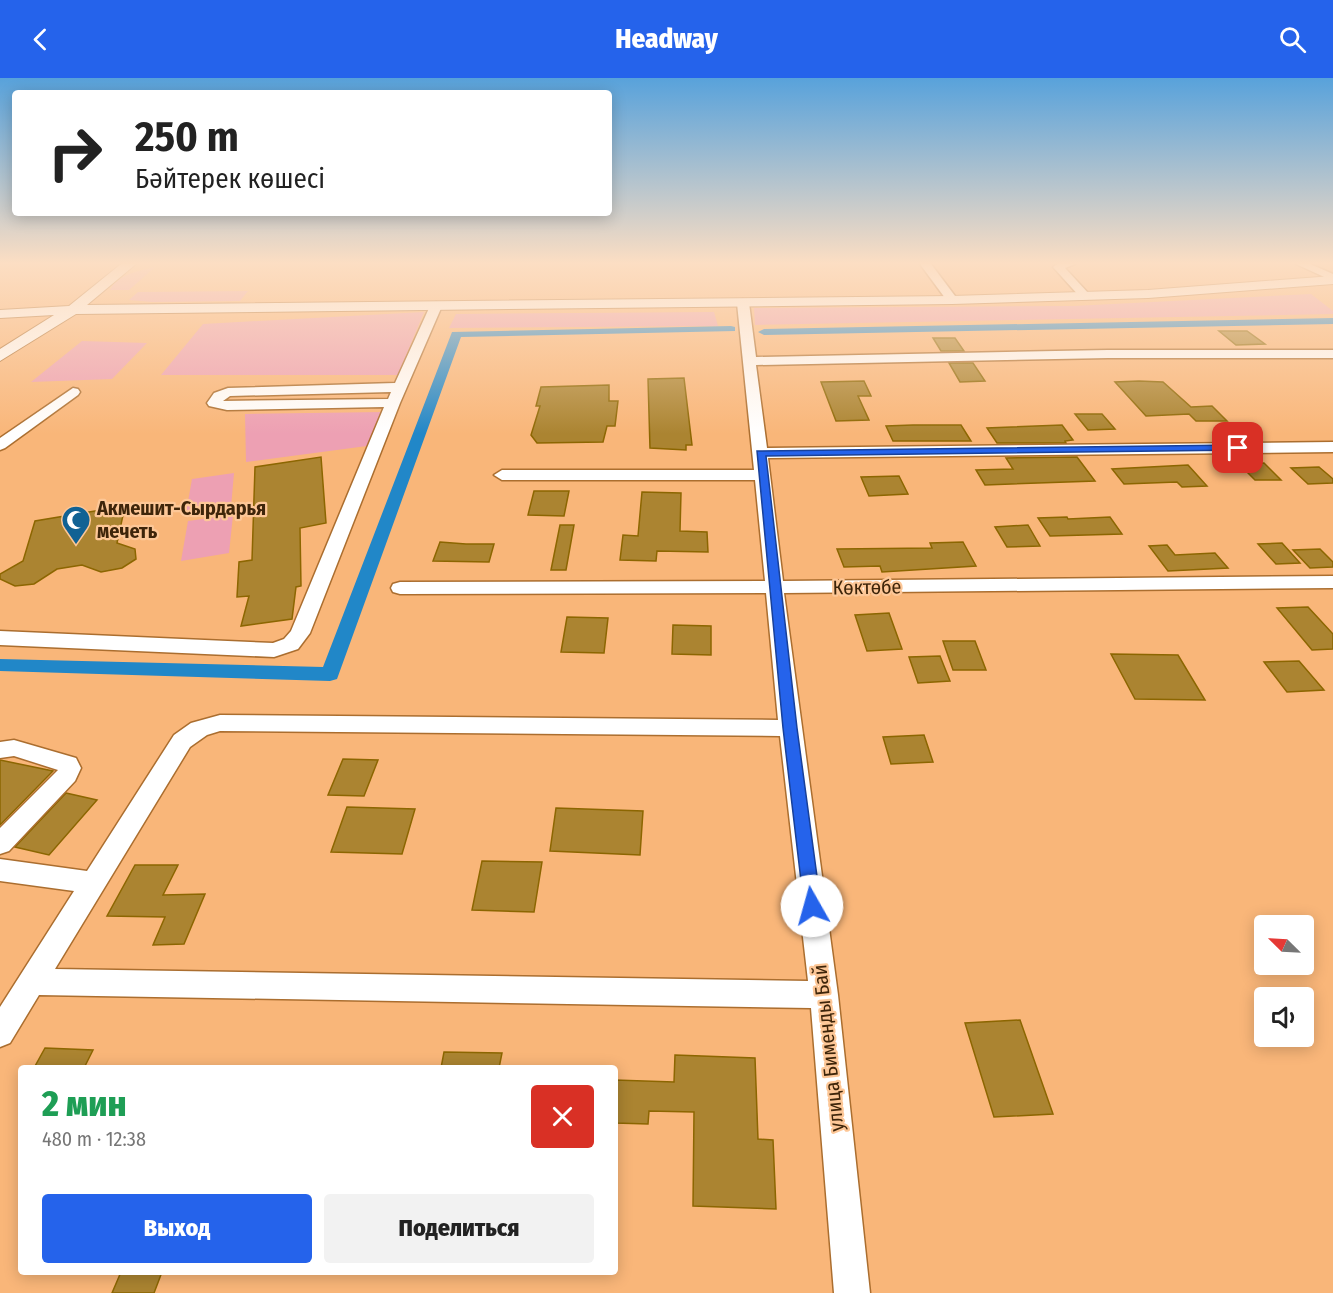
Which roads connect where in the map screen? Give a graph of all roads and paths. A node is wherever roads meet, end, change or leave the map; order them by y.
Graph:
1 (23, 321) edge
2 (55, 321) edge
3 (430, 321) edge
4 (745, 321) edge
5 (37, 332) junction
6 (1333, 354) edge
7 (0, 356) edge
8 (749, 361) junction
9 (402, 386) junction
10 (74, 392) dead end
11 (393, 403) junction
12 (0, 445) edge
13 (1333, 447) edge
14 (761, 464) junction
15 (502, 475) dead end
16 (1333, 582) edge
17 (776, 587) junction
18 (400, 588) dead end
19 (0, 638) edge
20 (790, 728) junction
21 (0, 750) edge
22 (0, 844) edge
23 (0, 870) edge
24 (93, 883) junction
25 (33, 982) junction
26 (824, 995) junction
27 (0, 1033) edge
28 (852, 1293) edge

1 - 5 main road
2 - 5 main road
3 - 9 street
4 - 8 street, улица Бименды Бай
5 - 7 main road
6 - 8 street
8 - 14 street, улица Бименды Бай
9 - 11 street
9 - 11 street
10 - 12 street
11 - 19 street
13 - 14 street
14 - 15 street
14 - 17 street, улица Бименды Бай
16 - 17 street, Көктөбе
17 - 18 street, Көктөбе
17 - 20 street, улица Бименды Бай
20 - 24 street
20 - 26 street, улица Бименды Бай
21 - 22 street
23 - 24 street
24 - 25 street
25 - 26 street
25 - 27 street
26 - 28 street, улица Бименды Бай

